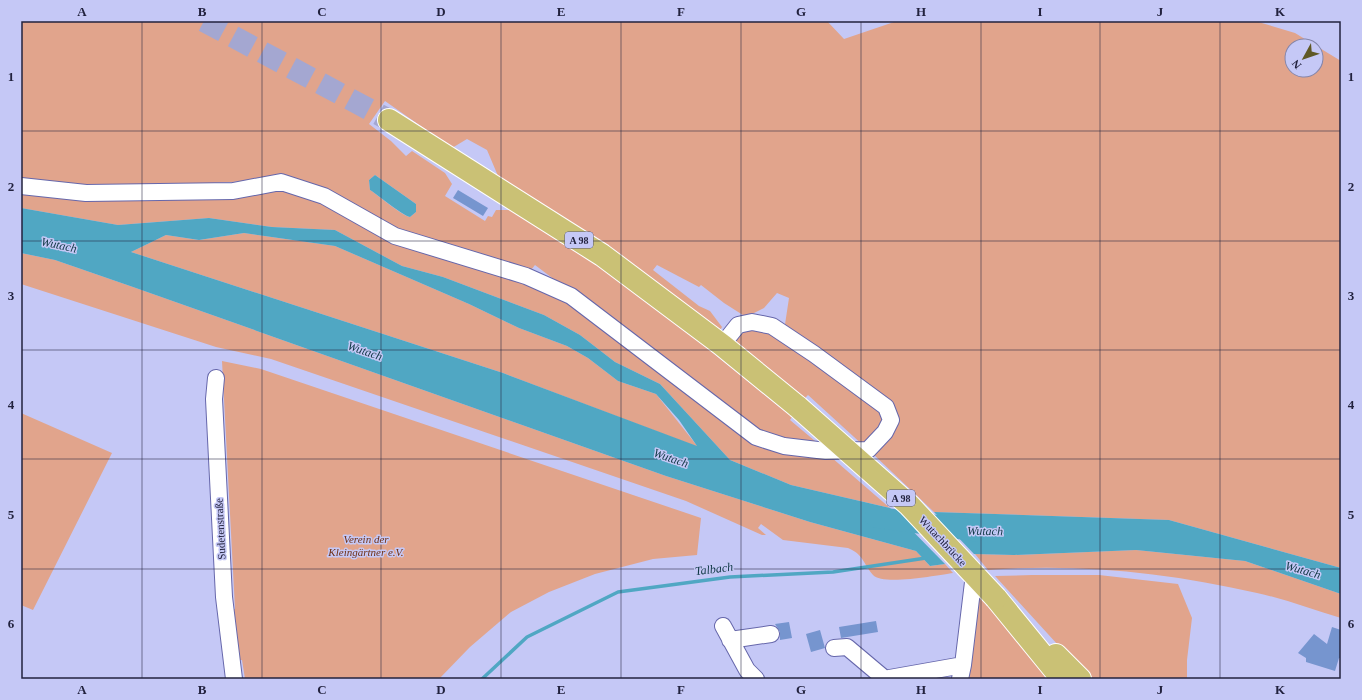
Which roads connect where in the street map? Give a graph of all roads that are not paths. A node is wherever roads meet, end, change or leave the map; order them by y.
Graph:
1 (389, 120) tunnel mouth
2 (21, 186) edge
3 (722, 345) junction
4 (216, 378) dead end
5 (974, 574) dead end
6 (1012, 618) junction
7 (771, 634) dead end
8 (834, 648) dead end
9 (961, 672) edge
10 (234, 679) edge
11 (756, 679) edge
12 (884, 679) edge
13 (1062, 679) edge
14 (1080, 679) edge

1 - 3 highway, A 98
2 - 3 street
3 - 6 highway, Wutachbrücke / A 98, bridge
4 - 10 street, Sudetenstraße
5 - 9 street
6 - 13 highway, A 98
6 - 14 highway
7 - 11 street
8 - 12 street
9 - 12 street

